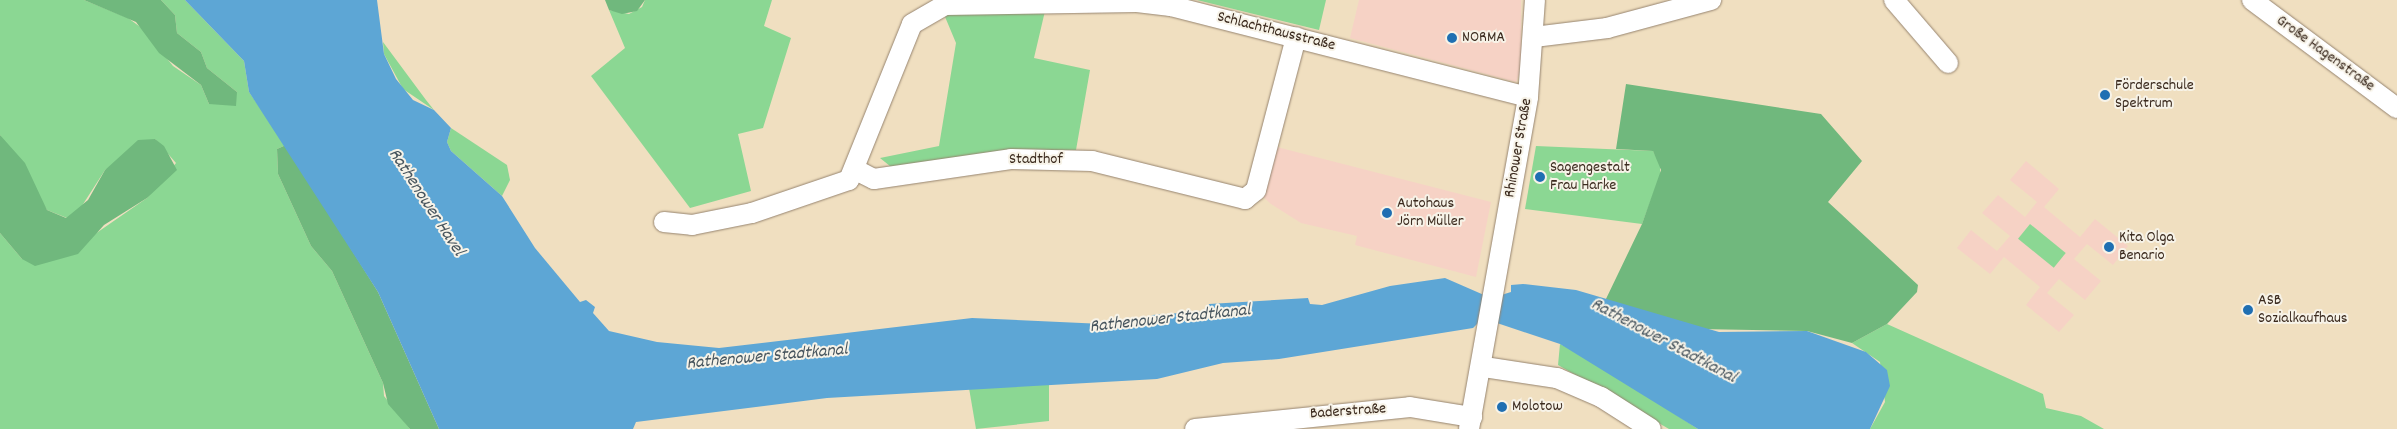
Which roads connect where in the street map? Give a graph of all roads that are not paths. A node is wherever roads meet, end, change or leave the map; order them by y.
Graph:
1 (1534, 0) edge
2 (1711, 0) edge
3 (1894, 0) edge
4 (2252, 0) edge
5 (918, 7) edge
6 (1296, 36) junction
7 (1534, 37) junction
8 (1948, 63) dead end
9 (1528, 97) junction
10 (2397, 108) edge
11 (856, 170) junction
12 (664, 222) dead end
13 (1484, 367) junction
14 (1471, 423) edge
15 (1232, 427) edge
16 (1195, 429) edge
17 (1650, 429) edge

1 - 7 street, Rhinower Straße
2 - 7 street
3 - 8 street
4 - 10 street, Große Hagenstraße
5 - 6 street, Schlachthausstraße
5 - 11 street, Schlachthausstraße
6 - 9 street, Schlachthausstraße
6 - 11 street, Stadthof
7 - 9 street, Rhinower Straße
9 - 13 street, Rhinower Straße
11 - 12 street
13 - 14 street, Rhinower Straße
13 - 17 street
14 - 15 street, Baderstraße
15 - 16 street, Baderstraße

